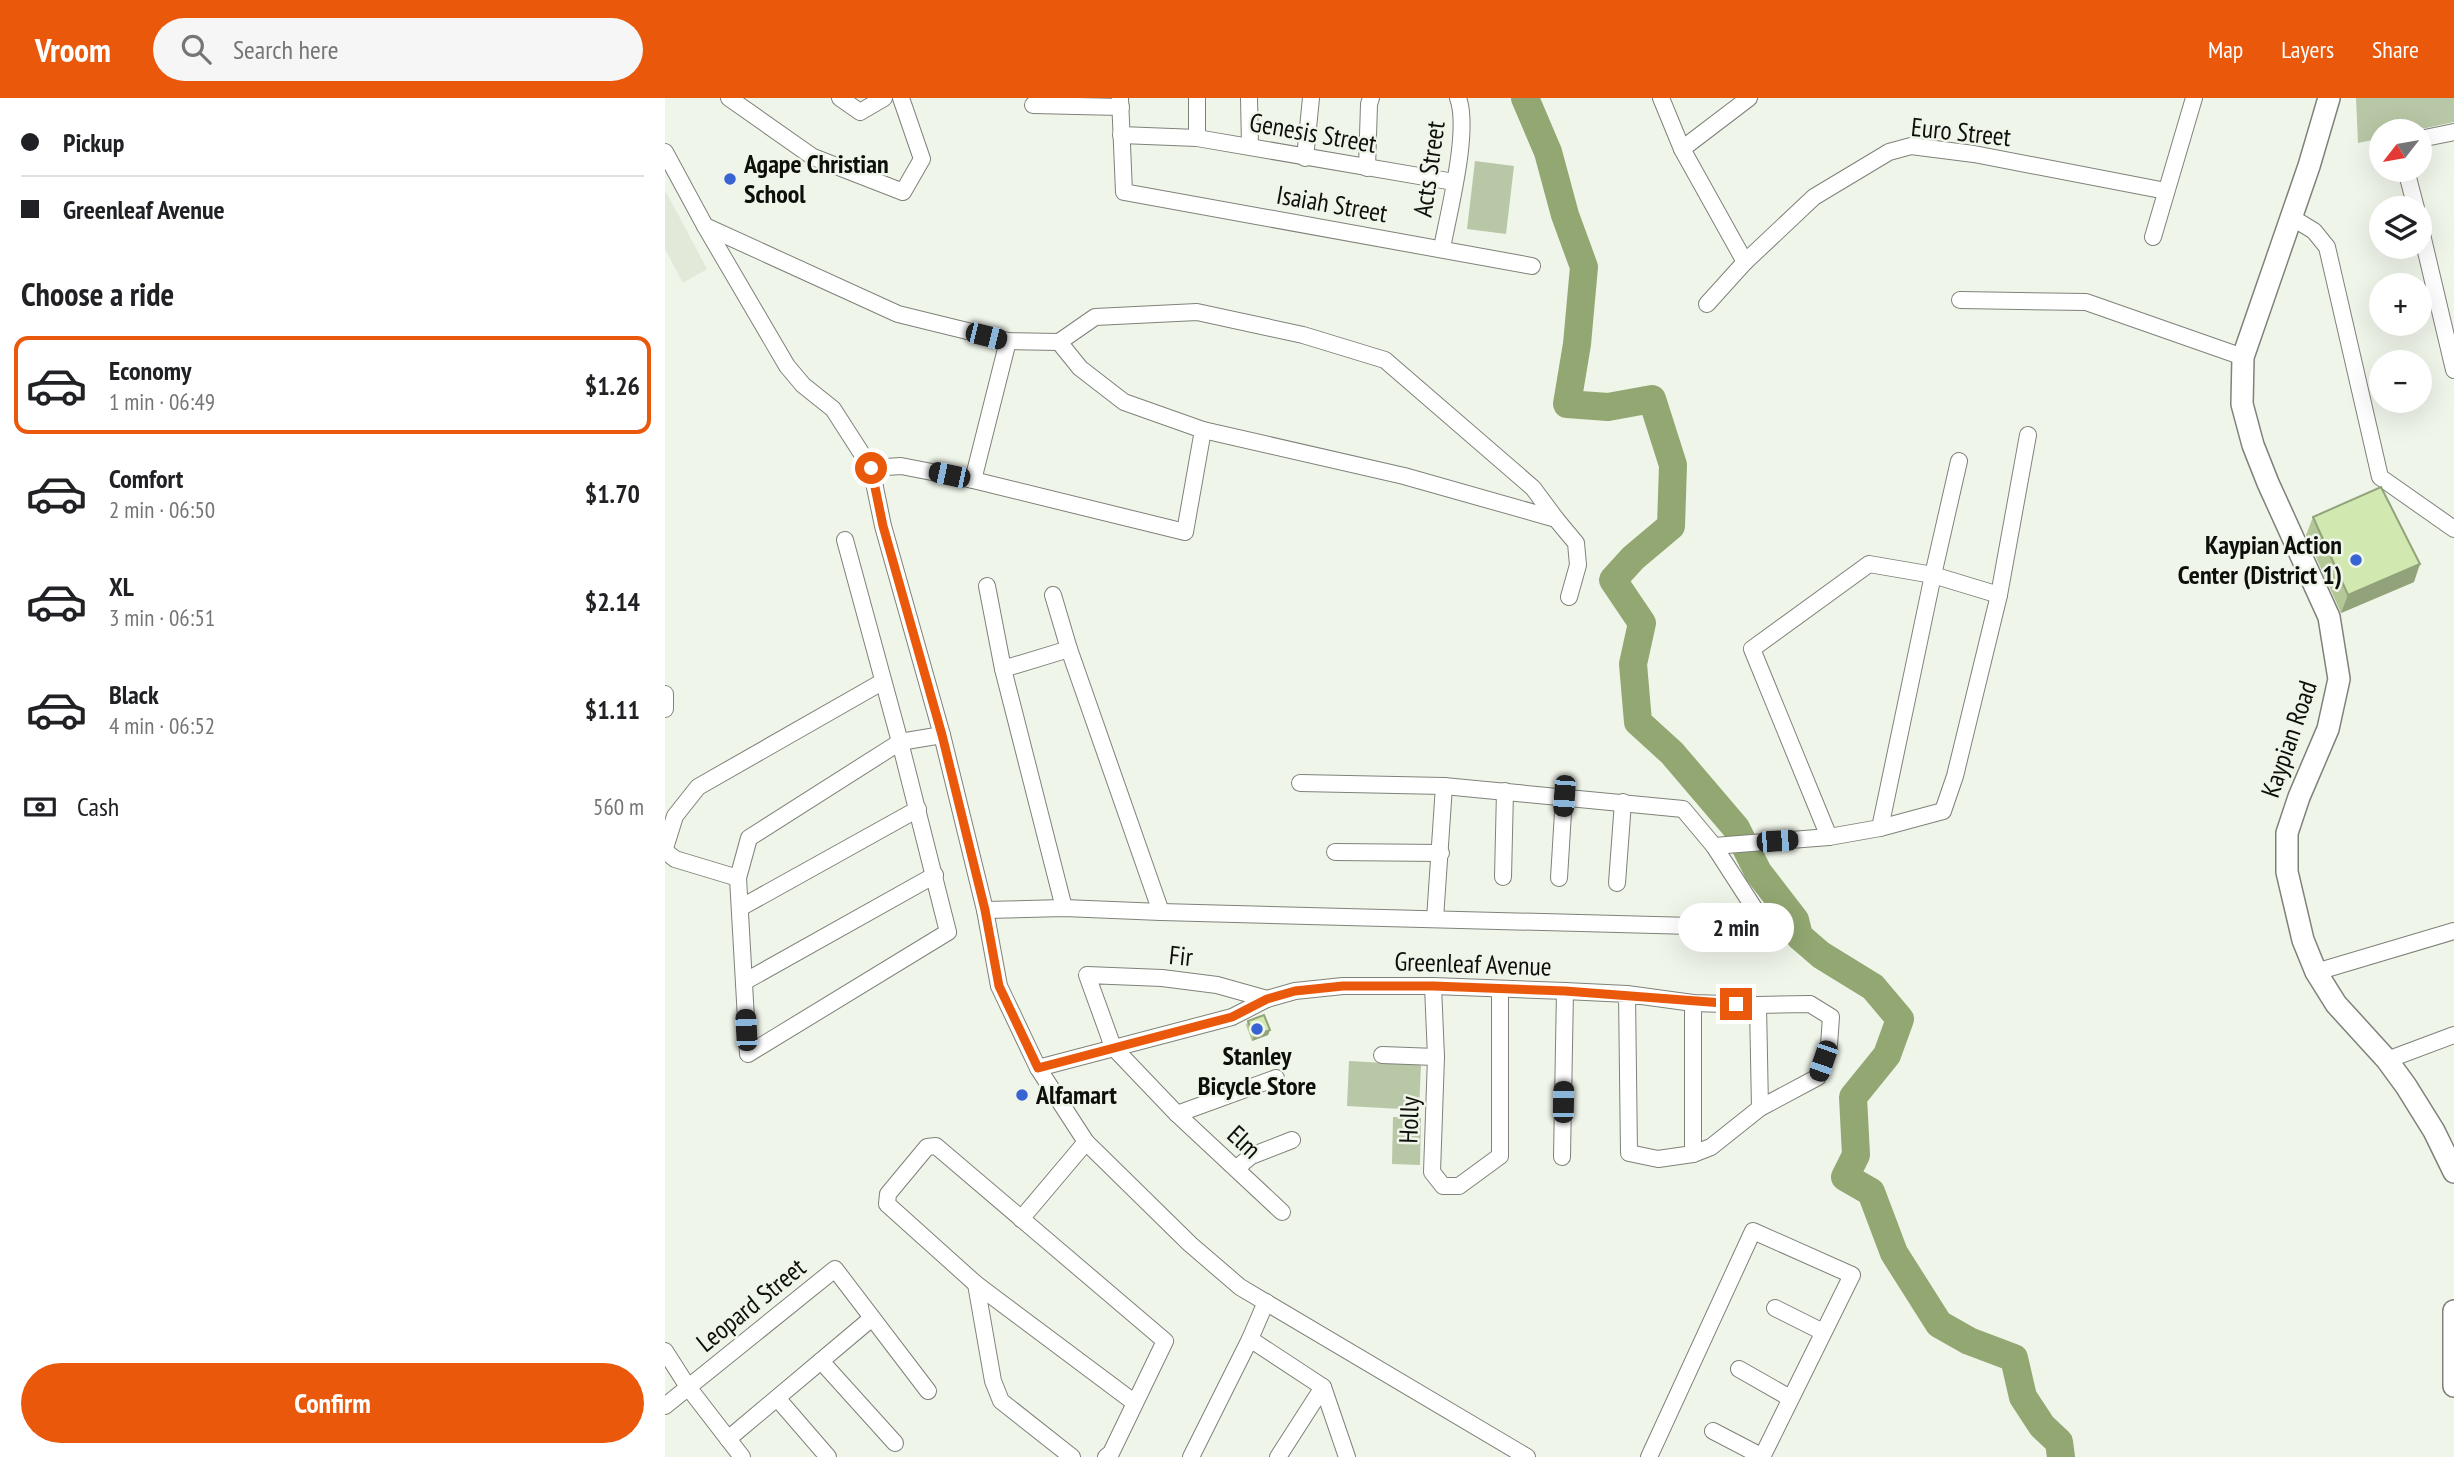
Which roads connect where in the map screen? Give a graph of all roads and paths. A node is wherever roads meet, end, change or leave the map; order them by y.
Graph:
1 (729, 98) edge
2 (840, 98) edge
3 (884, 98) edge
4 (901, 98) edge
5 (1197, 98) edge
6 (1248, 98) edge
7 (1311, 98) edge
8 (1371, 98) edge
9 (1458, 98) edge
10 (1661, 98) edge
11 (1749, 98) edge
12 (2194, 98) edge
13 (2329, 98) edge
14 (1121, 103) edge
15 (1033, 104) dead end
16 (2454, 132) edge
17 (1121, 135) junction
18 (2433, 136) edge
19 (1197, 138) junction
20 (1250, 146) junction
21 (1682, 149) junction
22 (665, 152) edge
23 (1305, 158) junction
24 (1367, 168) junction
25 (1454, 182) junction
26 (2166, 191) junction
27 (2291, 217) junction
28 (705, 226) junction
29 (2153, 237) dead end
30 (1442, 248) junction
31 (2428, 259) edge
32 (1745, 262) junction
33 (1532, 266) dead end
34 (1960, 300) dead end
35 (1707, 304) dead end
36 (1008, 341) junction
37 (1059, 342) junction
38 (2243, 357) junction
39 (2454, 370) edge
40 (1203, 430) junction
41 (2028, 435) dead end
42 (1959, 461) dead end
43 (871, 468) junction
44 (973, 480) junction
45 (1556, 519) junction
46 (2454, 529) edge
47 (845, 540) dead end
48 (1933, 575) junction
49 (986, 586) dead end
50 (1053, 595) dead end
51 (1999, 595) junction
52 (1569, 597) dead end
53 (1069, 649) junction
54 (1003, 669) junction
55 (883, 682) junction
56 (665, 694) edge
57 (665, 709) edge
58 (942, 735) junction
59 (900, 741) junction
60 (1300, 783) dead end
61 (1444, 786) junction
62 (1505, 791) junction
63 (1564, 796) junction
64 (1623, 802) junction
65 (918, 809) junction
66 (1880, 828) junction
67 (1829, 837) junction
68 (1720, 845) junction
69 (665, 849) edge
70 (1335, 852) dead end
71 (1441, 853) junction
72 (935, 875) junction
73 (1503, 877) dead end
74 (738, 878) junction
75 (1559, 878) dead end
76 (1617, 883) dead end
77 (740, 908) junction
78 (1064, 908) junction
79 (985, 910) junction
80 (1161, 912) junction
81 (1435, 919) junction
82 (2454, 931) edge
83 (2315, 972) junction
84 (744, 982) junction
85 (1433, 986) junction
86 (1500, 989) junction
87 (1565, 991) junction
88 (1627, 994) junction
89 (1267, 999) junction
90 (1693, 1003) junction
91 (1758, 1005) junction
92 (2454, 1035) edge
93 (1113, 1047) junction
94 (1382, 1055) dead end
95 (1436, 1057) junction
96 (2387, 1060) junction
97 (1038, 1068) junction
98 (1276, 1078) dead end
99 (1759, 1108) junction
100 (1177, 1114) junction
101 (1292, 1140) dead end
102 (1086, 1142) junction
103 (1693, 1154) junction
104 (1562, 1157) dead end
105 (1237, 1168) junction
106 (2454, 1172) edge
107 (1282, 1212) dead end
108 (1021, 1219) junction
109 (977, 1284) junction
110 (1266, 1302) junction
111 (1775, 1308) dead end
112 (2454, 1311) edge
113 (872, 1318) junction
114 (1822, 1332) junction
115 (1249, 1339) junction
116 (2453, 1349) edge
117 (665, 1351) edge
118 (821, 1361) junction
119 (1739, 1369) dead end
120 (2454, 1386) edge
121 (688, 1387) junction
122 (1323, 1387) junction
123 (928, 1391) dead end
124 (778, 1398) junction
125 (1790, 1398) junction
126 (1135, 1403) junction
127 (665, 1406) edge
128 (1713, 1431) dead end
129 (728, 1439) junction
130 (895, 1443) dead end
131 (742, 1457) edge
132 (828, 1457) edge
133 (1072, 1457) edge
134 (1106, 1457) edge
135 (1191, 1457) edge
136 (1278, 1457) edge
137 (1347, 1457) edge
138 (1527, 1457) edge
139 (1649, 1457) edge
140 (1763, 1457) edge

1 - 4 street
2 - 3 street
5 - 19 street
6 - 20 street
7 - 23 street
8 - 24 street
9 - 25 street, Acts Street
10 - 21 street
11 - 21 street
12 - 26 street
13 - 27 main road, Kaypian Road
14 - 15 street
14 - 17 street
16 - 18 street
17 - 19 street, Genesis Street
17 - 30 street, Isaiah Street
19 - 20 street, Genesis Street
20 - 23 street, Genesis Street
21 - 32 street
22 - 28 street
23 - 24 street, Genesis Street
24 - 25 street, Genesis Street
25 - 30 street, Acts Street
26 - 29 street
26 - 32 street, Euro Street
27 - 38 main road, Kaypian Road
27 - 46 street
28 - 36 street
28 - 43 street
30 - 33 street, Isaiah Street
31 - 39 street
32 - 35 street, Euro Street
34 - 38 street
36 - 37 street
36 - 44 street
37 - 40 street
37 - 45 street
38 - 83 main road, Kaypian Road
40 - 44 street
40 - 45 street
41 - 51 street
42 - 48 street
43 - 44 street
43 - 58 street
45 - 52 street
47 - 55 street
48 - 51 street
48 - 66 street
48 - 67 street
49 - 54 street
50 - 53 street
51 - 66 street
53 - 54 street
53 - 80 street
54 - 78 street
55 - 59 street
55 - 69 street
56 - 57 street
58 - 59 street
58 - 79 street
59 - 65 street
59 - 74 street
60 - 61 street
61 - 62 street
61 - 71 street
62 - 63 street
62 - 73 street
63 - 64 street
63 - 75 street
64 - 68 street
64 - 76 street
65 - 72 street
65 - 77 street
66 - 67 street
67 - 68 street
68 - 81 street
69 - 74 street
70 - 71 street
71 - 81 street
72 - 84 street
72 - 84 street
74 - 77 street
77 - 84 street
78 - 79 street
78 - 80 street
79 - 97 street
80 - 81 street
82 - 83 street
83 - 96 main road, Kaypian Road
85 - 86 street, Greenleaf Avenue
85 - 89 street, Greenleaf Avenue
85 - 95 street, Holly
86 - 87 street, Greenleaf Avenue
86 - 95 street, Holly
87 - 88 street, Greenleaf Avenue
87 - 104 street
88 - 90 street, Greenleaf Avenue
88 - 103 street
89 - 93 street, Greenleaf Avenue
89 - 93 street, Fir
90 - 91 street, Greenleaf Avenue
90 - 103 street
91 - 99 street
91 - 99 street, Greenleaf Avenue
92 - 96 street
93 - 97 street, Greenleaf Avenue
93 - 100 street, Elm
94 - 95 street
96 - 106 main road, Kaypian Road
97 - 102 street
98 - 100 street
99 - 103 street
100 - 105 street, Elm
101 - 105 street
102 - 108 street
102 - 110 street
105 - 107 street, Elm
108 - 109 street
108 - 126 street
109 - 126 street
109 - 133 street
110 - 115 street
110 - 138 street
111 - 114 street
112 - 116 main road
113 - 118 street
113 - 121 street, Leopard Street
113 - 123 street
114 - 125 street
114 - 139 street
115 - 122 street
115 - 135 street
116 - 120 main road
117 - 121 street
118 - 124 street
118 - 130 street
119 - 125 street
121 - 127 street, Leopard Street
121 - 129 street
122 - 136 street
122 - 137 street
124 - 129 street
124 - 132 street
125 - 140 street
126 - 134 street
128 - 140 street
129 - 131 street

